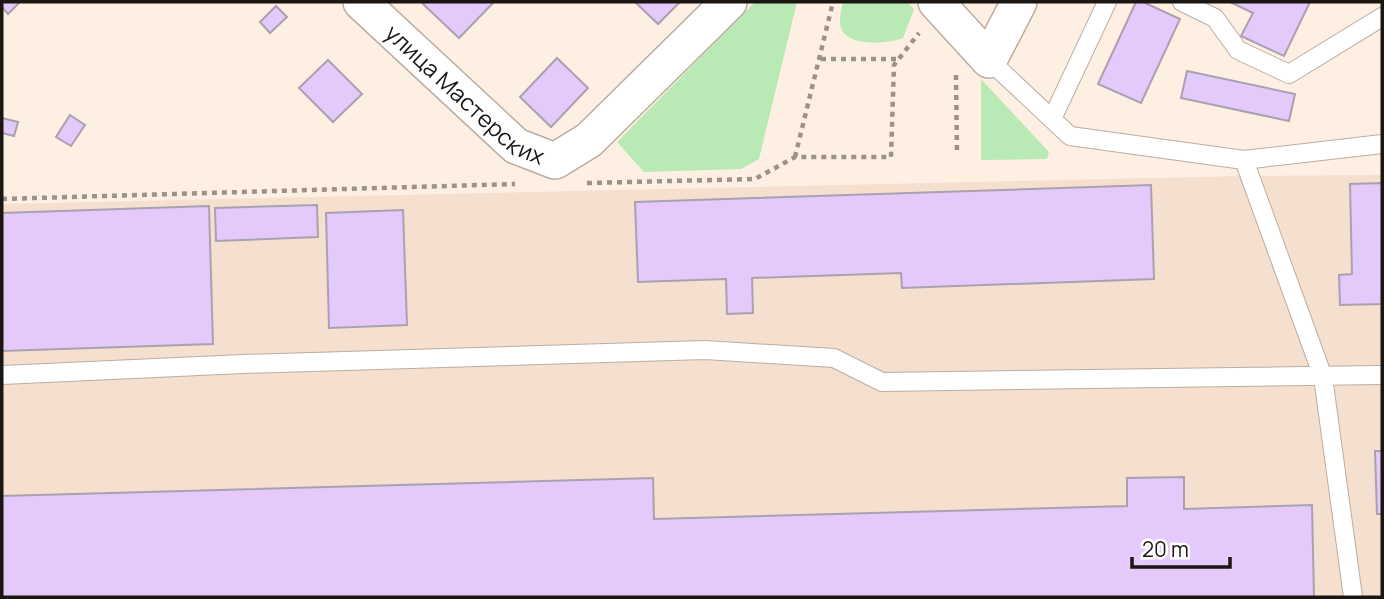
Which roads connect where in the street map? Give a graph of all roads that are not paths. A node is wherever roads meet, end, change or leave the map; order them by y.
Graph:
1 (361, 2) edge
2 (729, 2) edge
3 (1019, 2) edge
4 (1107, 2) edge
5 (1182, 2) edge
6 (948, 8) edge
7 (1382, 17) edge
8 (989, 60) junction
9 (1052, 120) junction
10 (1382, 144) edge
11 (1244, 160) junction
12 (2, 375) edge
13 (1382, 375) edge
14 (1323, 377) junction
15 (1353, 597) edge

1 - 2 street, улица Мастерских
3 - 8 street
4 - 9 lane
5 - 7 lane
6 - 8 street
8 - 9 lane
9 - 11 lane
10 - 11 lane
11 - 14 lane
12 - 14 lane
13 - 14 lane
14 - 15 lane

